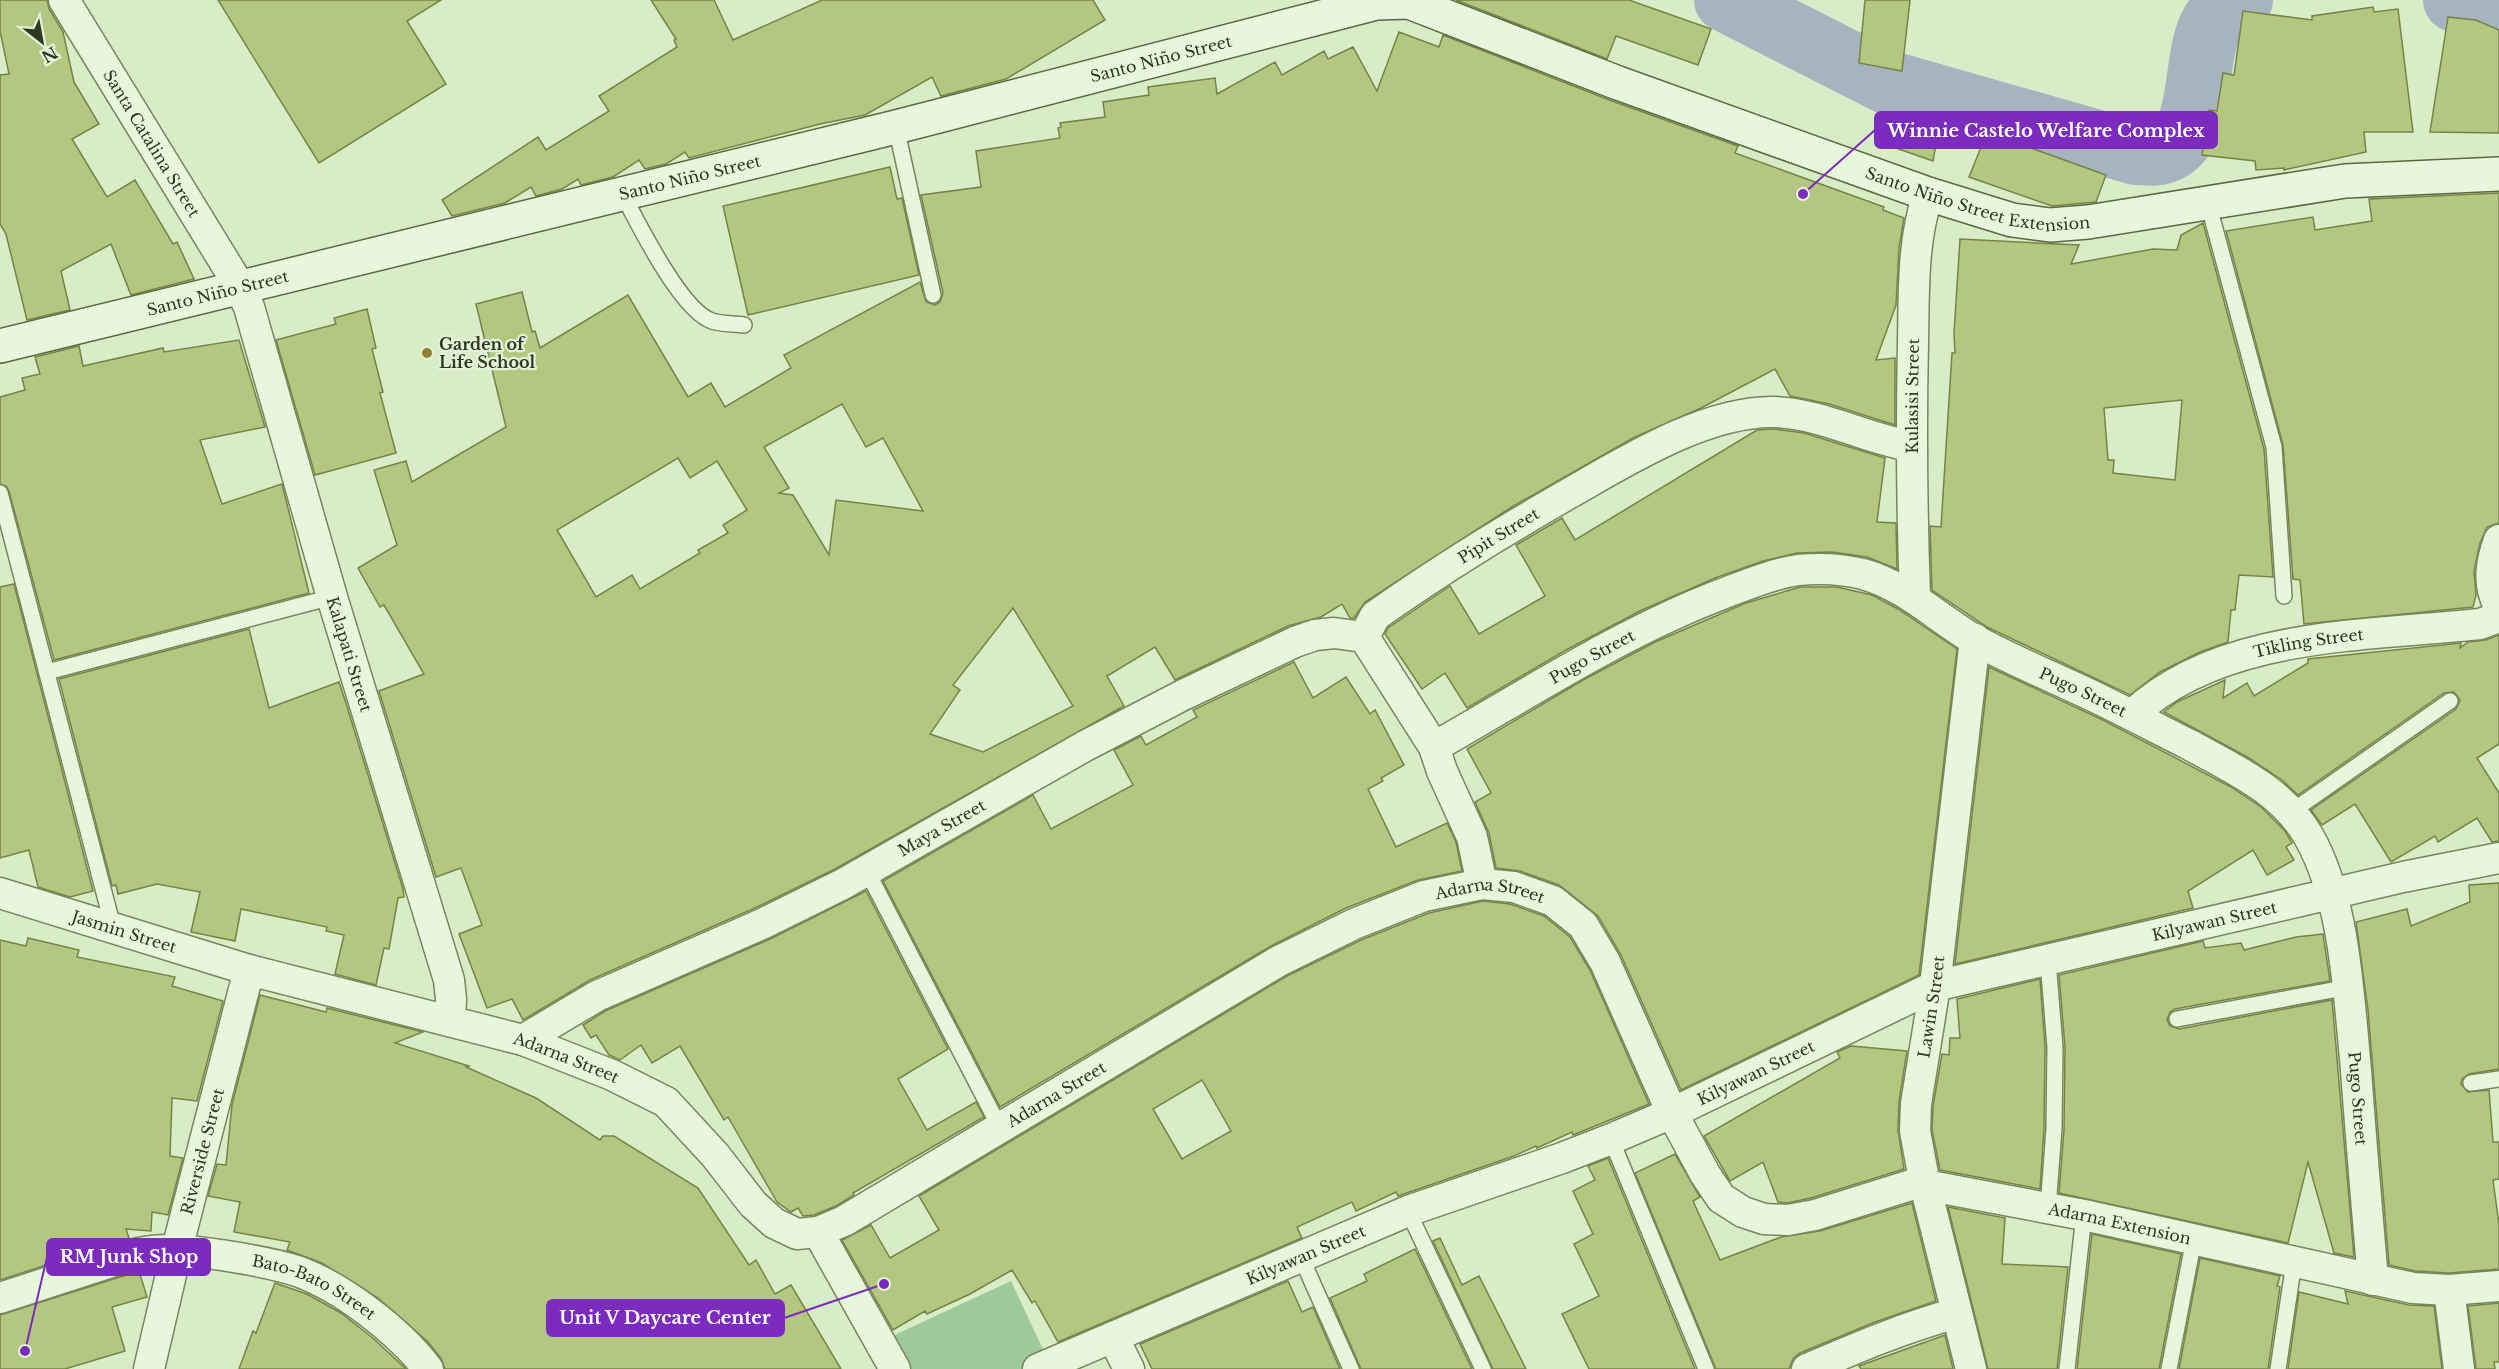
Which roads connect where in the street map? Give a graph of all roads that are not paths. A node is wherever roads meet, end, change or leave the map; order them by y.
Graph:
1 (64, 0) edge
2 (1376, 3) joint
3 (896, 126) junction
4 (2499, 174) edge
5 (622, 193) junction
6 (1928, 194) junction
7 (2208, 203) junction
8 (240, 287) junction
9 (933, 295) dead end
10 (744, 325) dead end
11 (0, 346) edge
12 (1910, 446) junction
13 (0, 493) edge
14 (2499, 540) edge
15 (2284, 596) dead end
16 (332, 597) junction
17 (1915, 598) junction
18 (2499, 606) edge
19 (2499, 617) edge
20 (1364, 637) junction
21 (1975, 639) junction
22 (47, 672) junction
23 (2450, 701) dead end
24 (2132, 715) junction
25 (1434, 747) junction
26 (2291, 812) junction
27 (2499, 858) edge
28 (867, 871) junction
29 (1482, 884) junction
30 (0, 893) edge
31 (2331, 894) junction
32 (113, 927) junction
33 (2048, 961) junction
34 (249, 970) junction
35 (1935, 986) junction
36 (2349, 987) junction
37 (2177, 1019) dead end
38 (450, 1021) junction
39 (524, 1040) junction
40 (2499, 1078) edge
41 (2471, 1083) dead end
42 (1672, 1113) junction
43 (999, 1126) junction
44 (1611, 1139) junction
45 (1925, 1185) junction
46 (2048, 1208) junction
47 (1408, 1211) junction
48 (1743, 1212) joint
49 (2084, 1215) junction
50 (818, 1232) junction
51 (2194, 1239) junction
52 (177, 1249) junction
53 (1300, 1255) junction
54 (2294, 1262) junction
55 (2373, 1280) junction
56 (2499, 1286) edge
57 (2449, 1290) junction
58 (0, 1298) edge
59 (1957, 1313) junction
60 (1113, 1337) junction
61 (149, 1369) edge
62 (428, 1369) edge
63 (896, 1369) edge
64 (1038, 1369) edge
65 (1129, 1369) edge
66 (1351, 1369) edge
67 (1483, 1369) edge
68 (1706, 1369) edge
69 (1807, 1369) edge
70 (1971, 1369) edge
71 (2067, 1369) edge
72 (2169, 1369) edge
73 (2278, 1369) edge
74 (2459, 1369) edge

1 - 8 street, Santa Catalina Street
2 - 3 main road, Santo Niño Street
2 - 6 main road, Santo Niño Street Extension
3 - 5 main road, Santo Niño Street
3 - 9 lane
4 - 7 main road, Santo Niño Street Extension
5 - 8 main road, Santo Niño Street
5 - 10 lane
6 - 7 main road, Santo Niño Street Extension
6 - 12 street, Kulasisi Street
7 - 15 lane
8 - 11 main road, Santo Niño Street
8 - 16 street, Kalapati Street
12 - 17 street, Kulasisi Street
12 - 20 street, Pipit Street
13 - 22 lane
14 - 18 street
16 - 22 lane
16 - 38 street, Kalapati Street
17 - 21 street, Pugo Street
17 - 25 street, Pugo Street
19 - 24 street, Tikling Street
20 - 25 street
20 - 28 street, Maya Street
21 - 24 street, Pugo Street
21 - 35 street, Lawin Street
22 - 32 lane
23 - 26 lane
24 - 26 street, Pugo Street
25 - 29 street
26 - 31 street, Pugo Street
27 - 31 street, Kilyawan Street
28 - 39 street, Maya Street
28 - 43 lane
29 - 42 street, Adarna Street
29 - 43 street, Adarna Street
30 - 32 street, Jasmin Street
31 - 33 street, Kilyawan Street
31 - 36 street, Pugo Street
32 - 34 street, Jasmin Street
33 - 35 street, Kilyawan Street
33 - 46 lane
34 - 38 street, Adarna Street
34 - 52 street, Riverside Street
35 - 42 street, Kilyawan Street
35 - 45 street, Lawin Street
36 - 37 lane
36 - 55 street, Pugo Street
38 - 39 street, Adarna Street
39 - 50 street, Adarna Street
40 - 41 lane
42 - 44 street, Kilyawan Street
42 - 48 street, Adarna Street
43 - 50 street, Adarna Street
44 - 47 street, Kilyawan Street
44 - 68 lane
45 - 46 street, Adarna Extension
45 - 48 street, Adarna Extension
45 - 59 street, Lawin Street
46 - 49 street, Adarna Extension
47 - 53 street, Kilyawan Street
47 - 67 lane
49 - 51 street, Adarna Extension
49 - 71 lane
50 - 63 street
51 - 54 street, Adarna Extension
51 - 72 lane
52 - 58 street, Bato-Bato Street
52 - 61 street, Riverside Street
52 - 62 street, Bato-Bato Street
53 - 60 street, Kilyawan Street
53 - 66 lane
54 - 55 street, Adarna Extension
54 - 73 lane
55 - 57 street, Adarna Extension
56 - 57 street, Adarna Extension
57 - 74 street
59 - 69 street
59 - 70 street, Lawin Street
60 - 64 street, Kilyawan Street
60 - 65 street

